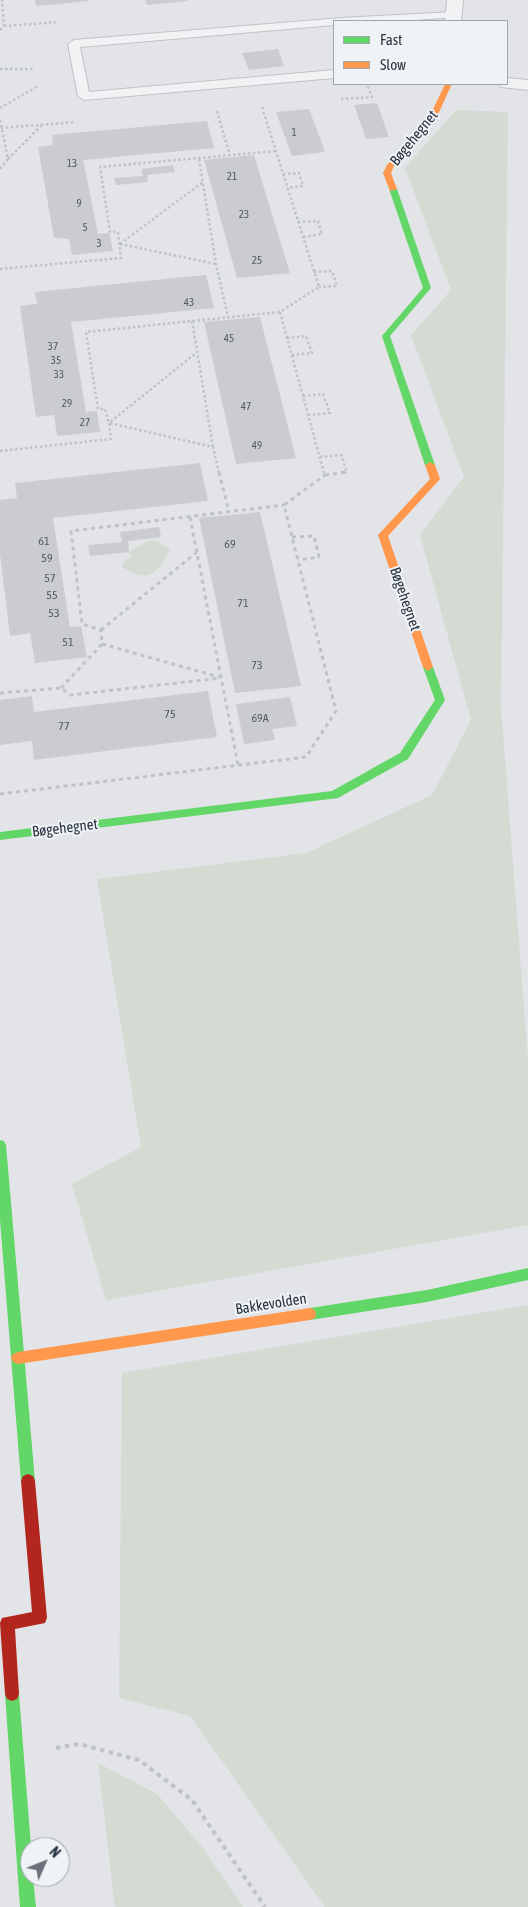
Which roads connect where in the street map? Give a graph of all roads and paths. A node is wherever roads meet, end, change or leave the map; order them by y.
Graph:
1 (2, 0) edge
2 (1, 10) edge
3 (454, 12) edge
4 (354, 20) edge
5 (333, 22) edge
6 (0, 30) edge
7 (0, 69) edge
8 (34, 69) dead end
9 (508, 72) edge
10 (528, 73) edge
11 (333, 74) edge
12 (508, 83) edge
13 (448, 85) edge
14 (528, 85) edge
15 (38, 86) dead end
16 (262, 106) dead end
17 (0, 108) edge
18 (217, 110) dead end
19 (0, 120) edge
20 (42, 124) dead end
21 (276, 151) junction
22 (230, 156) junction
23 (8, 159) junction
24 (199, 159) junction
25 (0, 169) edge
26 (283, 174) junction
27 (203, 182) junction
28 (288, 188) junction
29 (298, 222) junction
30 (303, 237) junction
31 (120, 244) junction
32 (216, 264) junction
33 (0, 269) edge
34 (314, 272) junction
35 (319, 287) junction
36 (280, 312) junction
37 (228, 317) junction
38 (192, 321) junction
39 (287, 338) junction
40 (196, 353) junction
41 (292, 355) junction
42 (303, 396) junction
43 (308, 415) junction
44 (109, 423) junction
45 (213, 447) junction
46 (1, 452) edge
47 (320, 457) junction
48 (325, 475) junction
49 (284, 505) junction
50 (229, 512) junction
51 (190, 517) junction
52 (292, 538) junction
53 (196, 552) junction
54 (298, 560) junction
55 (101, 630) junction
56 (102, 644) junction
57 (221, 678) junction
58 (61, 688) junction
59 (0, 693) edge
60 (238, 765) junction
61 (0, 794) edge
62 (0, 836) edge
63 (0, 1145) edge
64 (528, 1274) edge
65 (18, 1358) junction
66 (16, 1754) junction
67 (28, 1907) edge
68 (265, 1907) edge

1 - 2 path
2 - 6 path
3 - 4 lane
5 - 11 lane
7 - 8 path
9 - 10 street
12 - 14 street
13 - 62 street, Bøgehegnet
15 - 17 path
16 - 21 path
18 - 22 path
19 - 23 path
20 - 23 path
21 - 22 path
21 - 26 path
22 - 24 path
23 - 25 path
24 - 27 path
24 - 31 path
26 - 28 path
26 - 28 path
27 - 31 path
27 - 32 path
28 - 29 path
29 - 30 path
29 - 30 path
30 - 34 path
31 - 32 path
31 - 33 path
32 - 37 path
34 - 35 path
34 - 35 path
35 - 36 path
36 - 37 path
36 - 39 path
37 - 38 path
38 - 40 path
38 - 44 path
39 - 41 path
39 - 41 path
40 - 44 path
40 - 45 path
41 - 42 path
42 - 43 path
42 - 43 path
43 - 47 path
44 - 45 path
44 - 46 path
45 - 50 path
47 - 48 path
47 - 48 path
48 - 49 path
49 - 50 path
49 - 52 path
50 - 51 path
51 - 53 path
51 - 55 path
52 - 54 path
52 - 54 path
53 - 55 path
53 - 57 path
54 - 60 path
55 - 56 path
56 - 57 path
56 - 58 path
57 - 58 path
57 - 60 path
58 - 59 path
60 - 61 path
63 - 65 street
64 - 65 street, Bakkevolden
65 - 66 street
66 - 67 street
66 - 68 path

